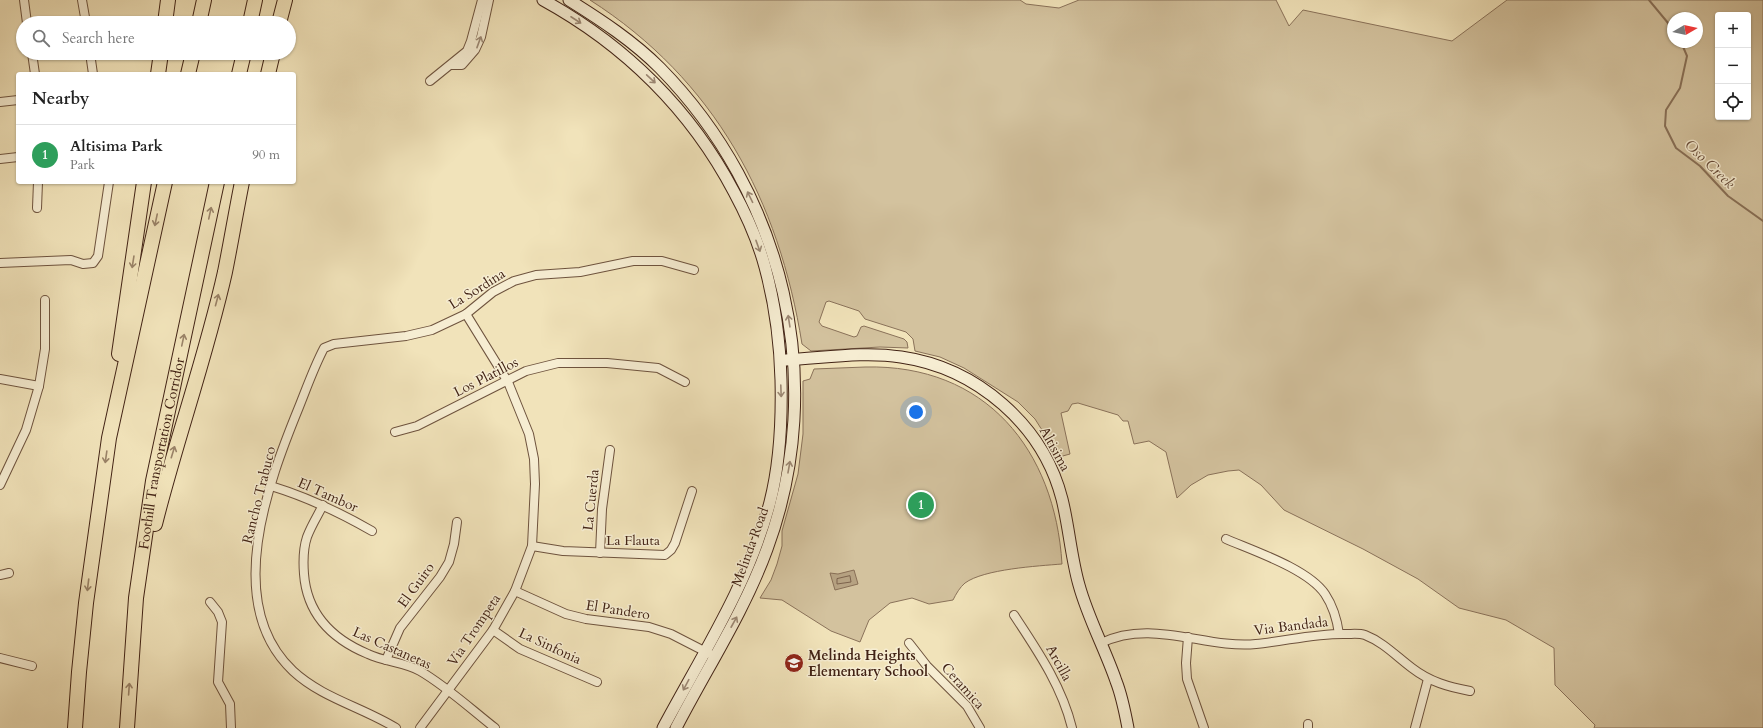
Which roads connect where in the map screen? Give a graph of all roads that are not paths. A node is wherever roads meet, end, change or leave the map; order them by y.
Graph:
1 (24, 0) edge
2 (82, 0) edge
3 (168, 0) edge
4 (204, 0) edge
5 (255, 0) edge
6 (286, 0) edge
7 (482, 0) edge
8 (489, 0) edge
9 (543, 0) edge
10 (569, 0) edge
11 (27, 16) edge
12 (85, 16) edge
13 (166, 16) edge
14 (201, 16) edge
15 (252, 16) edge
16 (282, 16) edge
17 (33, 60) edge
18 (91, 60) edge
19 (160, 60) edge
20 (191, 60) edge
21 (242, 60) edge
22 (271, 60) edge
23 (452, 65) junction
24 (35, 72) edge
25 (93, 72) edge
26 (158, 72) edge
27 (188, 72) edge
28 (239, 72) edge
29 (268, 72) edge
30 (430, 82) dead end
31 (16, 100) edge
32 (0, 102) edge
33 (16, 157) edge
34 (0, 159) edge
35 (38, 184) edge
36 (109, 184) edge
37 (144, 184) edge
38 (165, 184) edge
39 (216, 184) edge
40 (242, 184) edge
41 (37, 208) dead end
42 (0, 263) edge
43 (694, 270) dead end
44 (45, 300) dead end
45 (466, 314) junction
46 (324, 348) joint
47 (794, 359) junction
48 (780, 360) junction
49 (0, 379) edge
50 (508, 382) junction
51 (685, 382) dead end
52 (39, 386) junction
53 (395, 432) dead end
54 (109, 438) junction
55 (610, 450) dead end
56 (0, 485) edge
57 (271, 486) junction
58 (692, 491) dead end
59 (323, 505) junction
60 (457, 522) dead end
61 (372, 530) dead end
62 (1226, 539) dead end
63 (532, 546) junction
64 (600, 553) junction
65 (9, 573) dead end
66 (0, 575) edge
67 (516, 591) junction
68 (136, 598) junction
69 (210, 602) dead end
70 (1014, 615) dead end
71 (493, 630) junction
72 (1339, 634) junction
73 (1188, 636) junction
74 (909, 643) dead end
75 (1101, 643) junction
76 (704, 651) junction
77 (715, 656) junction
78 (0, 658) edge
79 (386, 660) junction
80 (32, 666) dead end
81 (1428, 679) junction
82 (597, 682) dead end
83 (447, 691) junction
84 (1470, 691) dead end
85 (75, 728) edge
86 (126, 728) edge
87 (231, 728) edge
88 (396, 728) edge
89 (420, 728) edge
90 (495, 728) edge
91 (663, 728) edge
92 (676, 728) edge
93 (980, 728) edge
94 (1072, 728) edge
95 (1128, 728) edge
96 (1204, 728) edge
97 (1415, 728) edge

1 - 11 street
2 - 12 street
3 - 13 highway
4 - 14 highway
5 - 15 highway
6 - 16 highway
7 - 23 street
23 -> 8 street
9 -> 48 main road, Melinda Road
47 -> 10 main road, Melinda Road
17 - 24 street
18 - 25 street
19 - 26 highway
20 - 27 highway
21 - 28 highway
22 - 29 highway
23 - 30 street
31 - 32 street
33 - 34 street
35 - 41 street
36 - 42 street
37 -> 54 highway
38 -> 54 highway
68 -> 39 highway, Foothill Transportation Corridor
68 -> 40 highway
43 - 45 street, La Sordina
44 - 52 street
45 - 46 street, La Sordina
45 - 50 street, Via Trompeta
46 - 57 street, Rancho Trabuco
47 - 48 main road, Altisima
47 - 75 main road, Altisima
77 -> 47 main road, Melinda Road
48 -> 76 main road, Melinda Road
49 - 52 street
50 - 51 street, Los Platillos
50 - 53 street, Los Platillos
50 - 63 street, Via Trompeta
52 - 56 street
54 -> 85 highway
55 - 64 street, La Cuerda
57 - 59 street, El Tambor
57 - 88 street, Rancho Trabuco
58 - 64 street, La Flauta
59 - 61 street, El Tambor
59 - 79 street, Las Castanetas
60 - 79 street, El Guiro
62 - 72 street
63 - 64 street, La Flauta
63 - 67 street, Via Trompeta
65 - 66 street
67 - 71 street, Via Trompeta
67 - 76 street, El Pandero
86 -> 68 highway, Foothill Transportation Corridor
69 - 87 street
70 - 94 street, Arcilla
71 - 82 street, La Sinfonia
71 - 83 street, Via Trompeta
72 - 73 street, Via Bandada
72 - 81 street, Via Bandada
73 - 75 street, Via Bandada
73 - 96 street
74 - 93 street, Ceramica
75 - 95 main road, Altisima
76 - 77 street, El Pandero
76 -> 91 main road, Melinda Road
77 - 92 main road, Melinda Road
78 - 80 street
79 - 83 street, Las Castanetas
81 - 84 street, Via Bandada
81 - 97 street
83 - 89 street, Via Trompeta
83 - 90 street, Las Castanetas

